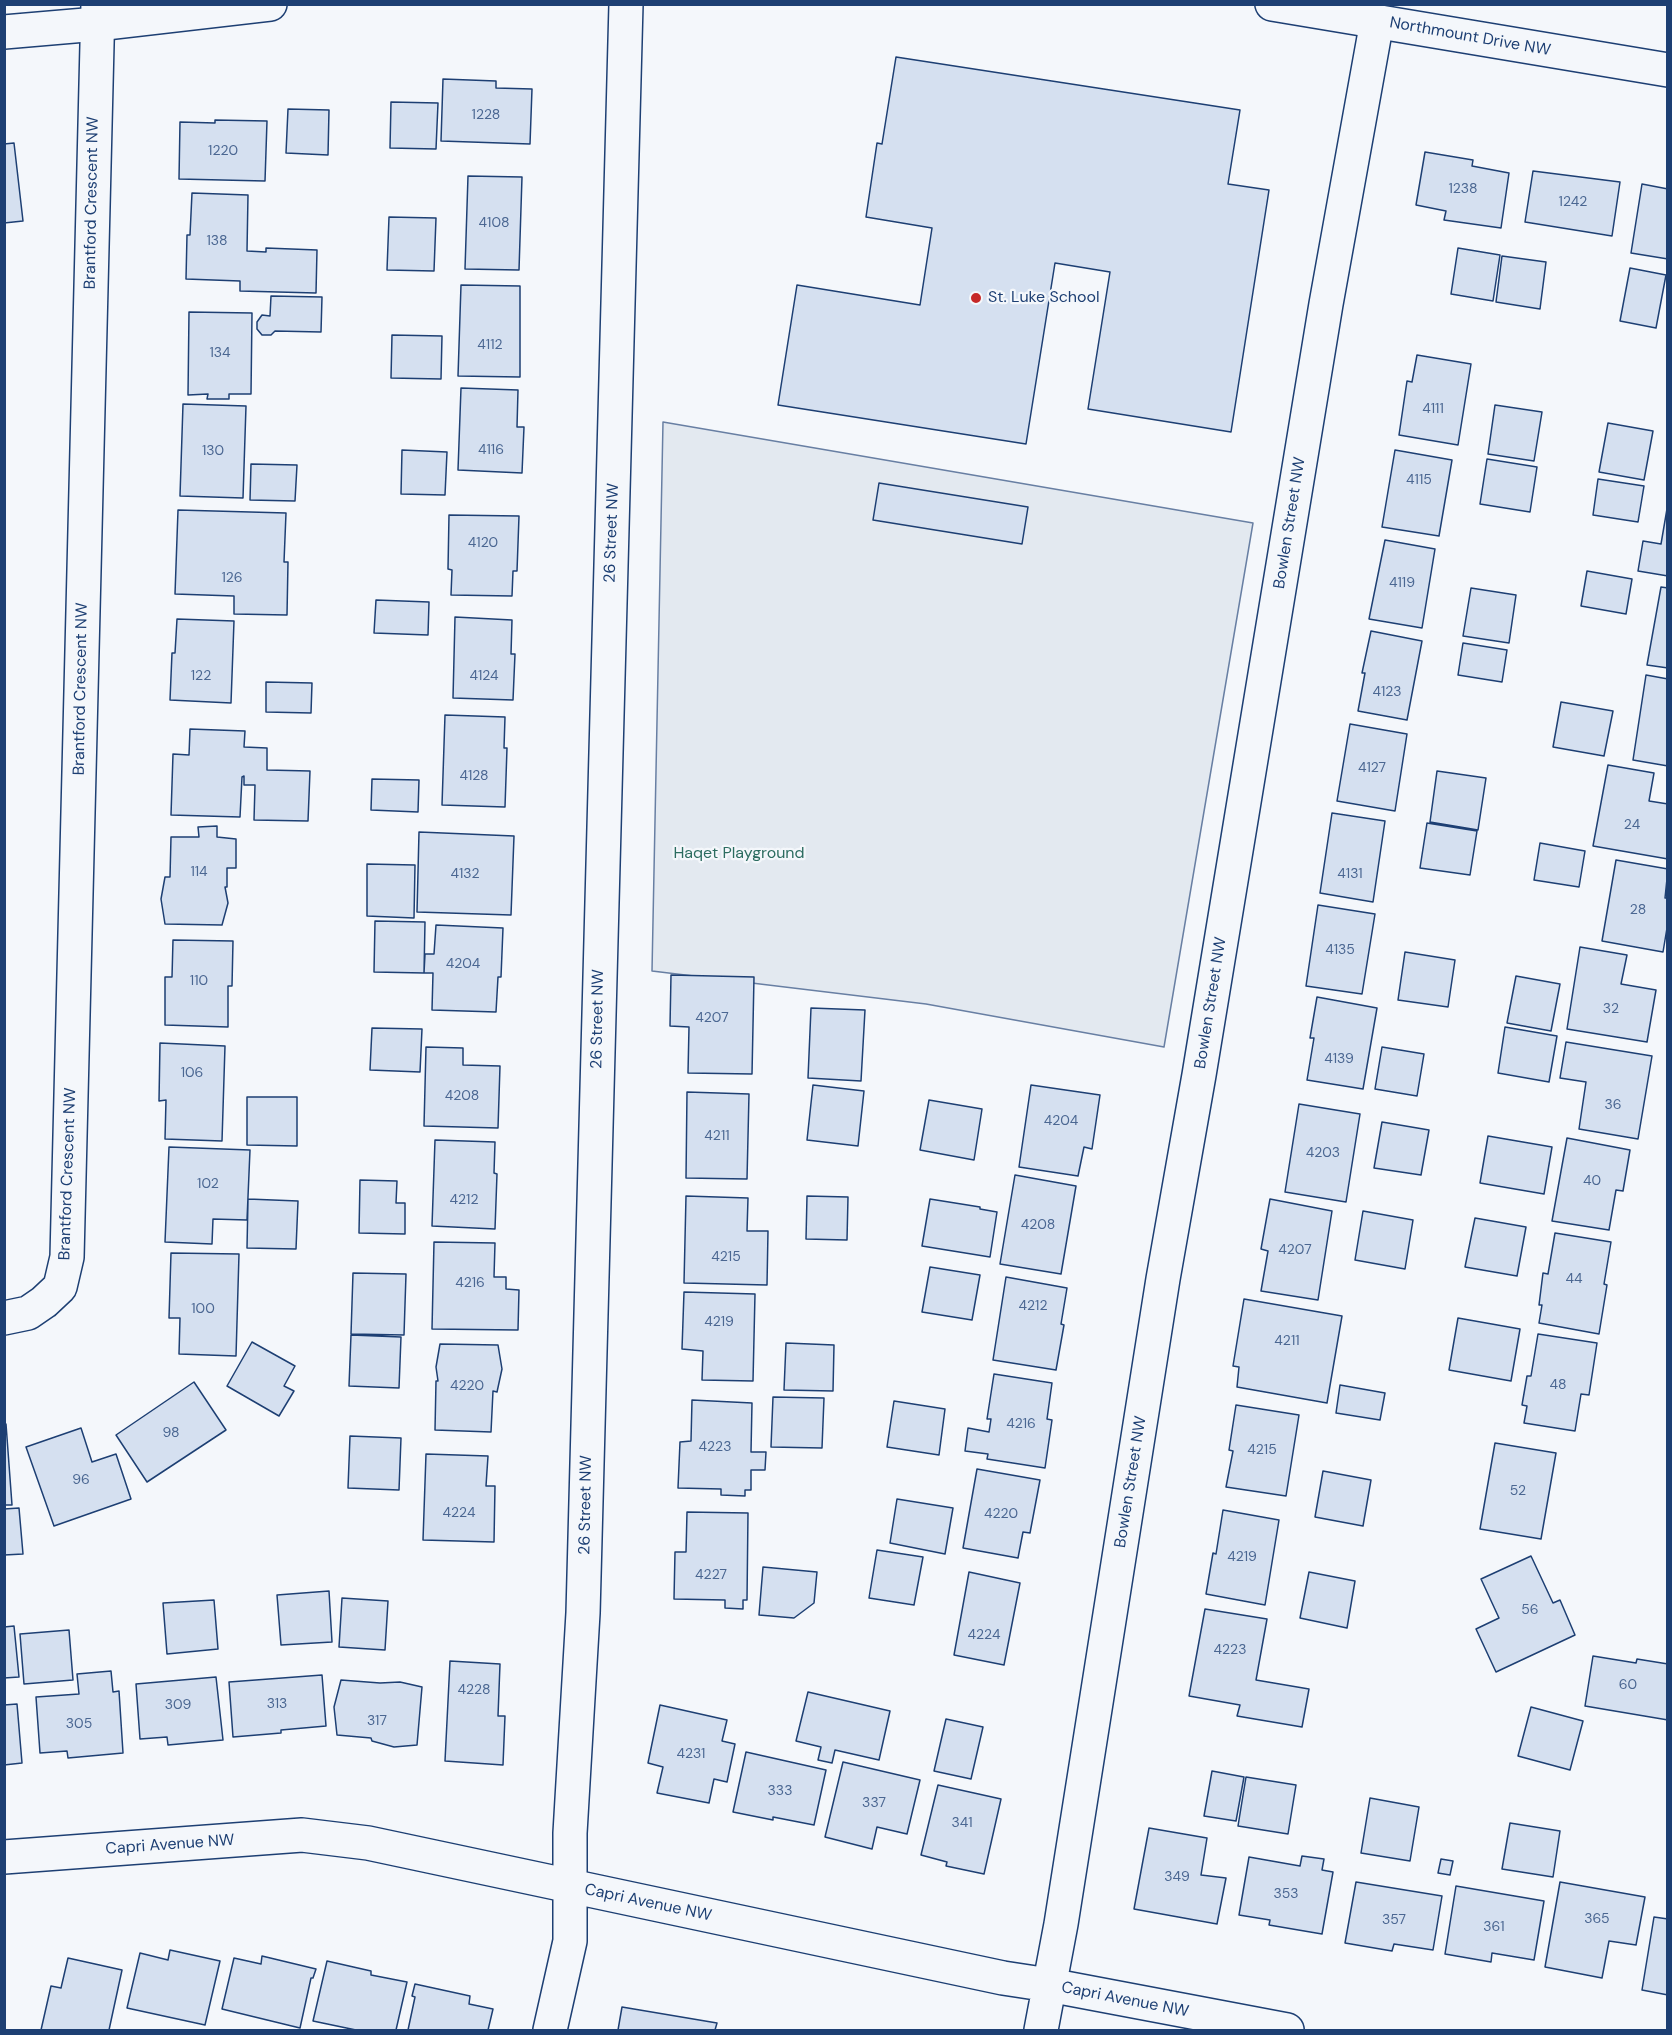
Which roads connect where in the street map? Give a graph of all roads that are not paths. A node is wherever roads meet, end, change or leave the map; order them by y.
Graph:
1 (270, 4) edge
2 (626, 4) edge
3 (1272, 4) edge
4 (97, 14) edge
5 (1377, 21) junction
6 (4, 32) edge
7 (1668, 70) edge
8 (4, 1318) edge
9 (6, 1864) edge
10 (570, 1887) junction
11 (1049, 1985) junction
12 (550, 2031) edge
13 (1041, 2031) edge
14 (1287, 2031) edge

1 - 4 street
2 - 10 street, 26 Street NW
3 - 5 street, Northmount Drive NW
4 - 6 street
4 - 8 street, Brantford Crescent NW
5 - 7 street, Northmount Drive NW
5 - 11 street, Bowlen Street NW
9 - 10 street, Capri Avenue NW
10 - 11 street, Capri Avenue NW
10 - 12 street, 26 Street NW
11 - 13 street, Bowlen Street NW
11 - 14 street, Capri Avenue NW

